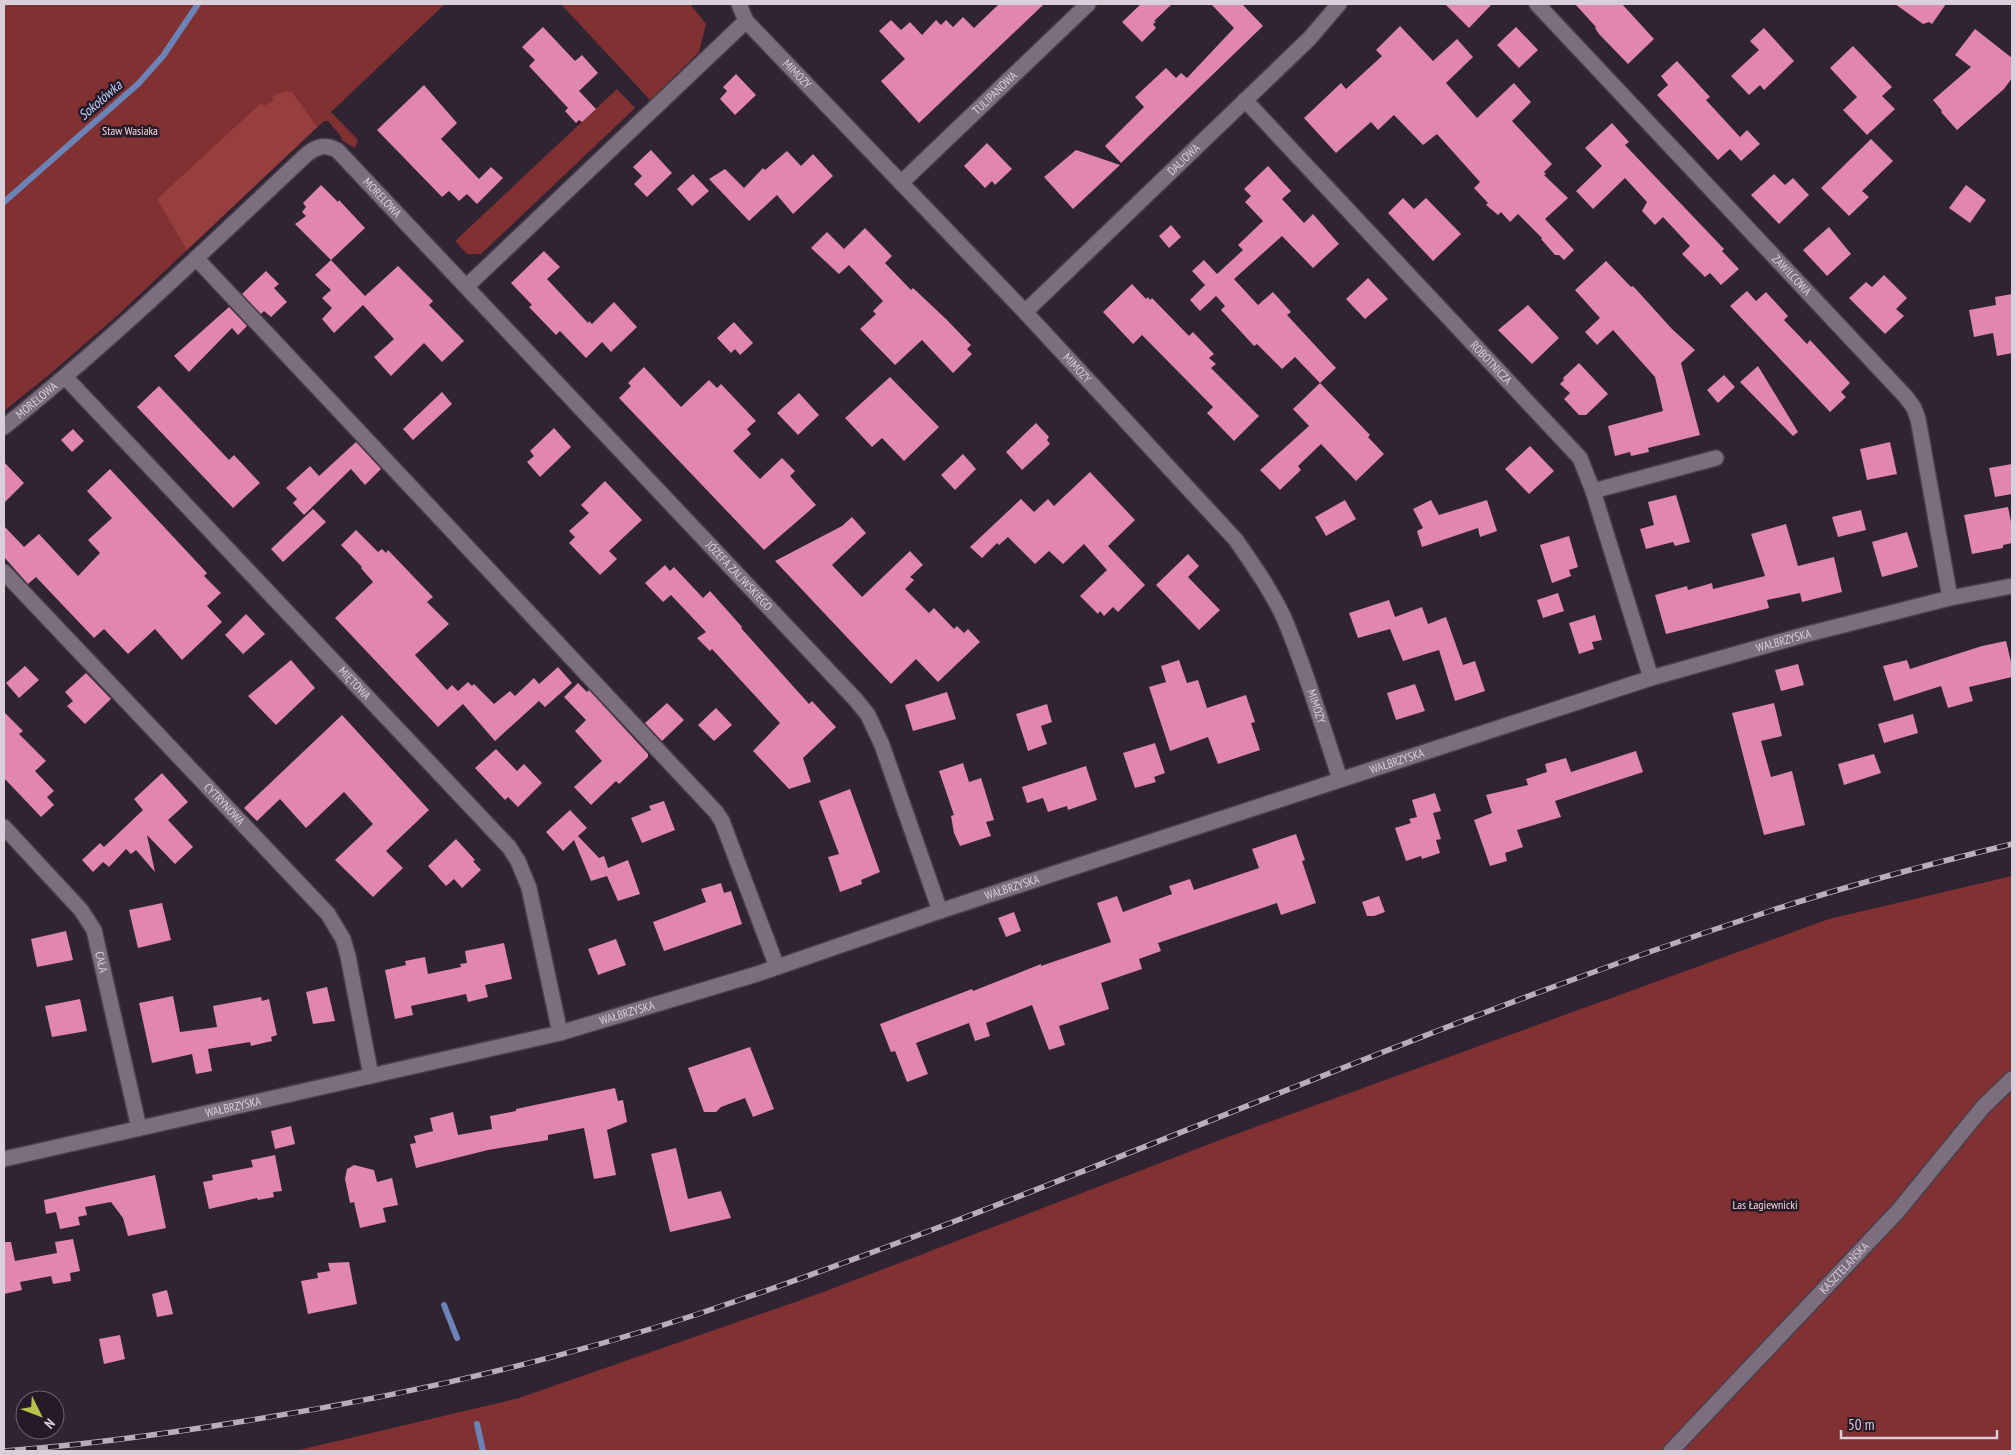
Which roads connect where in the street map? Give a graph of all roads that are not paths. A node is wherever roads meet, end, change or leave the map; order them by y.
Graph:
1 (739, 4) edge
2 (1088, 4) edge
3 (1339, 4) edge
4 (1536, 4) edge
5 (746, 21) junction
6 (1245, 100) junction
7 (901, 184) junction
8 (196, 258) junction
9 (467, 286) junction
10 (1024, 312) junction
11 (66, 378) junction
12 (4, 428) edge
13 (1716, 458) dead end
14 (1593, 491) junction
15 (4, 572) edge
16 (2012, 586) edge
17 (1950, 598) junction
18 (1651, 678) junction
19 (1340, 779) junction
20 (4, 827) edge
21 (940, 911) junction
22 (777, 967) junction
23 (560, 1033) junction
24 (371, 1076) junction
25 (2012, 1079) edge
26 (139, 1128) junction
27 (4, 1159) edge
28 (1671, 1451) edge

1 - 5 street, MIMOZY
2 - 7 street, TULIPANOWA
3 - 6 street, DALIOWA
4 - 17 street, ZAWILCOWA
5 - 7 street, MIMOZY
5 - 9 street
6 - 10 street, DALIOWA
6 - 14 street, ROBOTNICZA
7 - 10 street, MIMOZY
8 - 9 street, MORELOWA
8 - 11 street, MORELOWA
8 - 22 street
9 - 21 street, JÓZEFA ZALIWSKIEGO
10 - 19 street, MIMOZY
11 - 12 street, MORELOWA
11 - 23 street, MIĘTOWA
13 - 14 street
14 - 18 street, ROBOTNICZA
15 - 24 street, CYTRYNOWA
16 - 17 street, WAŁBRZYSKA
17 - 18 street, WAŁBRZYSKA
18 - 19 street, WAŁBRZYSKA
19 - 21 street, WAŁBRZYSKA
20 - 26 street, CAŁA
21 - 22 street, WAŁBRZYSKA
22 - 23 street, WAŁBRZYSKA
23 - 24 street, WAŁBRZYSKA
24 - 26 street, WAŁBRZYSKA
25 - 28 street, KASZTELAŃSKA
26 - 27 street, WAŁBRZYSKA

